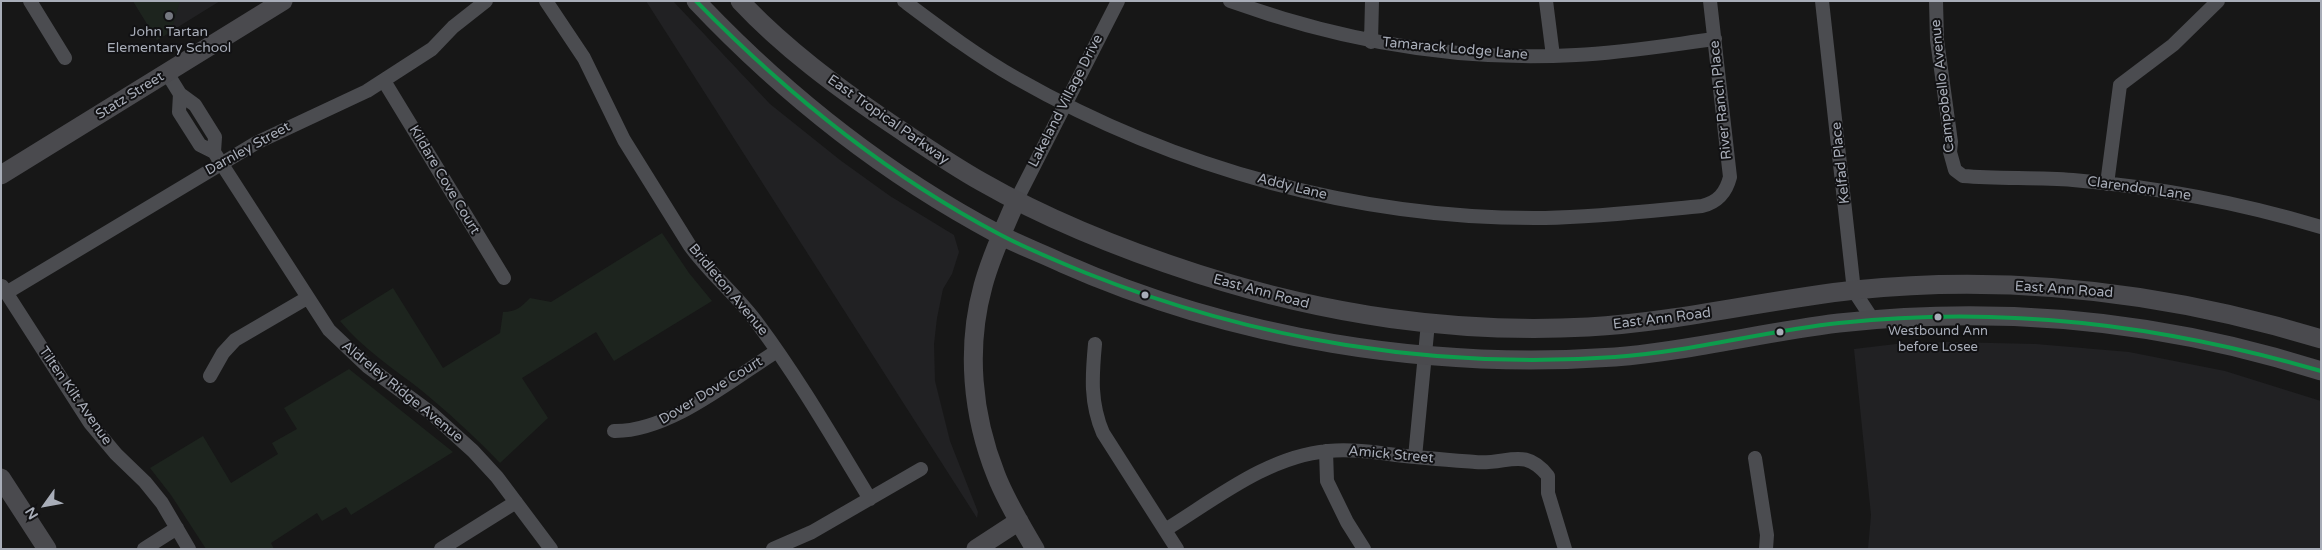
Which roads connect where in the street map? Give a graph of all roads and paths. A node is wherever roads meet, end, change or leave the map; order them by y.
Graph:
1 (30, 1) edge
2 (283, 1) edge
3 (486, 1) edge
4 (546, 1) edge
5 (696, 1) edge
6 (740, 1) edge
7 (904, 1) edge
8 (1118, 1) edge
9 (1230, 1) edge
10 (1372, 1) edge
11 (1546, 1) edge
12 (1710, 1) edge
13 (1822, 1) edge
14 (1936, 1) edge
15 (2218, 1) edge
16 (1715, 39) junction
17 (1370, 42) junction
18 (1553, 56) junction
19 (65, 58) dead end
20 (167, 73) junction
21 (384, 81) junction
22 (1064, 104) junction
23 (218, 157) junction
24 (1955, 170) joint
25 (1, 175) edge
26 (2107, 184) junction
27 (1720, 196) joint
28 (1016, 201) junction
29 (2321, 227) edge
30 (1001, 236) junction
31 (504, 278) dead end
32 (4, 289) edge
33 (1854, 290) junction
34 (307, 298) junction
35 (1874, 320) junction
36 (1428, 324) junction
37 (2285, 329) junction
38 (2321, 339) edge
39 (1095, 344) dead end
40 (777, 351) junction
41 (1425, 354) junction
42 (2276, 358) junction
43 (2321, 372) edge
44 (210, 376) dead end
45 (614, 431) dead end
46 (1326, 451) junction
47 (1415, 457) junction
48 (1755, 458) dead end
49 (921, 469) dead end
50 (1, 478) edge
51 (870, 499) junction
52 (516, 502) junction
53 (1019, 521) junction
54 (177, 528) junction
55 (1165, 530) junction
56 (189, 548) edge
57 (47, 549) edge
58 (144, 549) edge
59 (441, 549) edge
60 (551, 549) edge
61 (773, 549) edge
62 (976, 549) edge
63 (1035, 549) edge
64 (1177, 549) edge
65 (1364, 549) edge
66 (1565, 549) edge
67 (1766, 549) edge

1 - 19 street
2 - 20 main road, Statz Street
3 - 21 street, Darnley Street
4 - 40 street, Bridleton Avenue
5 - 30 main road
6 - 28 main road, East Tropical Parkway
7 - 22 street, Addy Lane
8 - 22 street, Lakeland Village Drive
9 - 17 street, Tamarack Lodge Lane
10 - 17 street
11 - 18 street
12 - 16 street, River Ranch Place
13 - 33 street, Kelfad Place
14 - 24 street, Campobello Avenue
15 - 26 street
16 - 18 street, Tamarack Lodge Lane
16 - 27 street, River Ranch Place
17 - 18 street, Tamarack Lodge Lane
20 - 23 street, Aldreley Ridge Avenue
20 - 25 main road, Statz Street
21 - 23 street, Darnley Street
21 - 31 street, Kildare Cove Court
22 - 27 street, Addy Lane
22 - 28 street, Lakeland Village Drive
23 - 32 street, Darnley Street
23 - 34 street, Aldreley Ridge Avenue
24 - 26 street, Clarendon Lane
26 - 29 street, Clarendon Lane
28 - 30 main road
28 - 36 main road, East Ann Road
30 - 41 main road
30 - 53 main road
32 - 54 street, Tilten Kilt Avenue
33 - 35 street, Kelfad Place
33 - 36 main road, East Ann Road
33 - 37 main road, East Ann Road
34 - 44 street
34 - 52 street, Aldreley Ridge Avenue
35 - 41 main road
35 - 42 main road
36 - 41 street
37 - 38 main road, East Ann Road
37 - 42 main road
39 - 55 street
40 - 45 street, Dover Dove Court
40 - 51 street, Bridleton Avenue
41 - 47 street
42 - 43 main road
46 - 47 street, Amick Street
46 - 55 street, Amick Street
46 - 65 street
47 - 66 street, Amick Street
48 - 67 street
49 - 51 street
50 - 57 main road
51 - 61 street
52 - 59 street
52 - 60 street, Aldreley Ridge Avenue
53 - 62 main road
53 - 63 main road
54 - 56 street, Tilten Kilt Avenue
54 - 58 street
55 - 64 street

